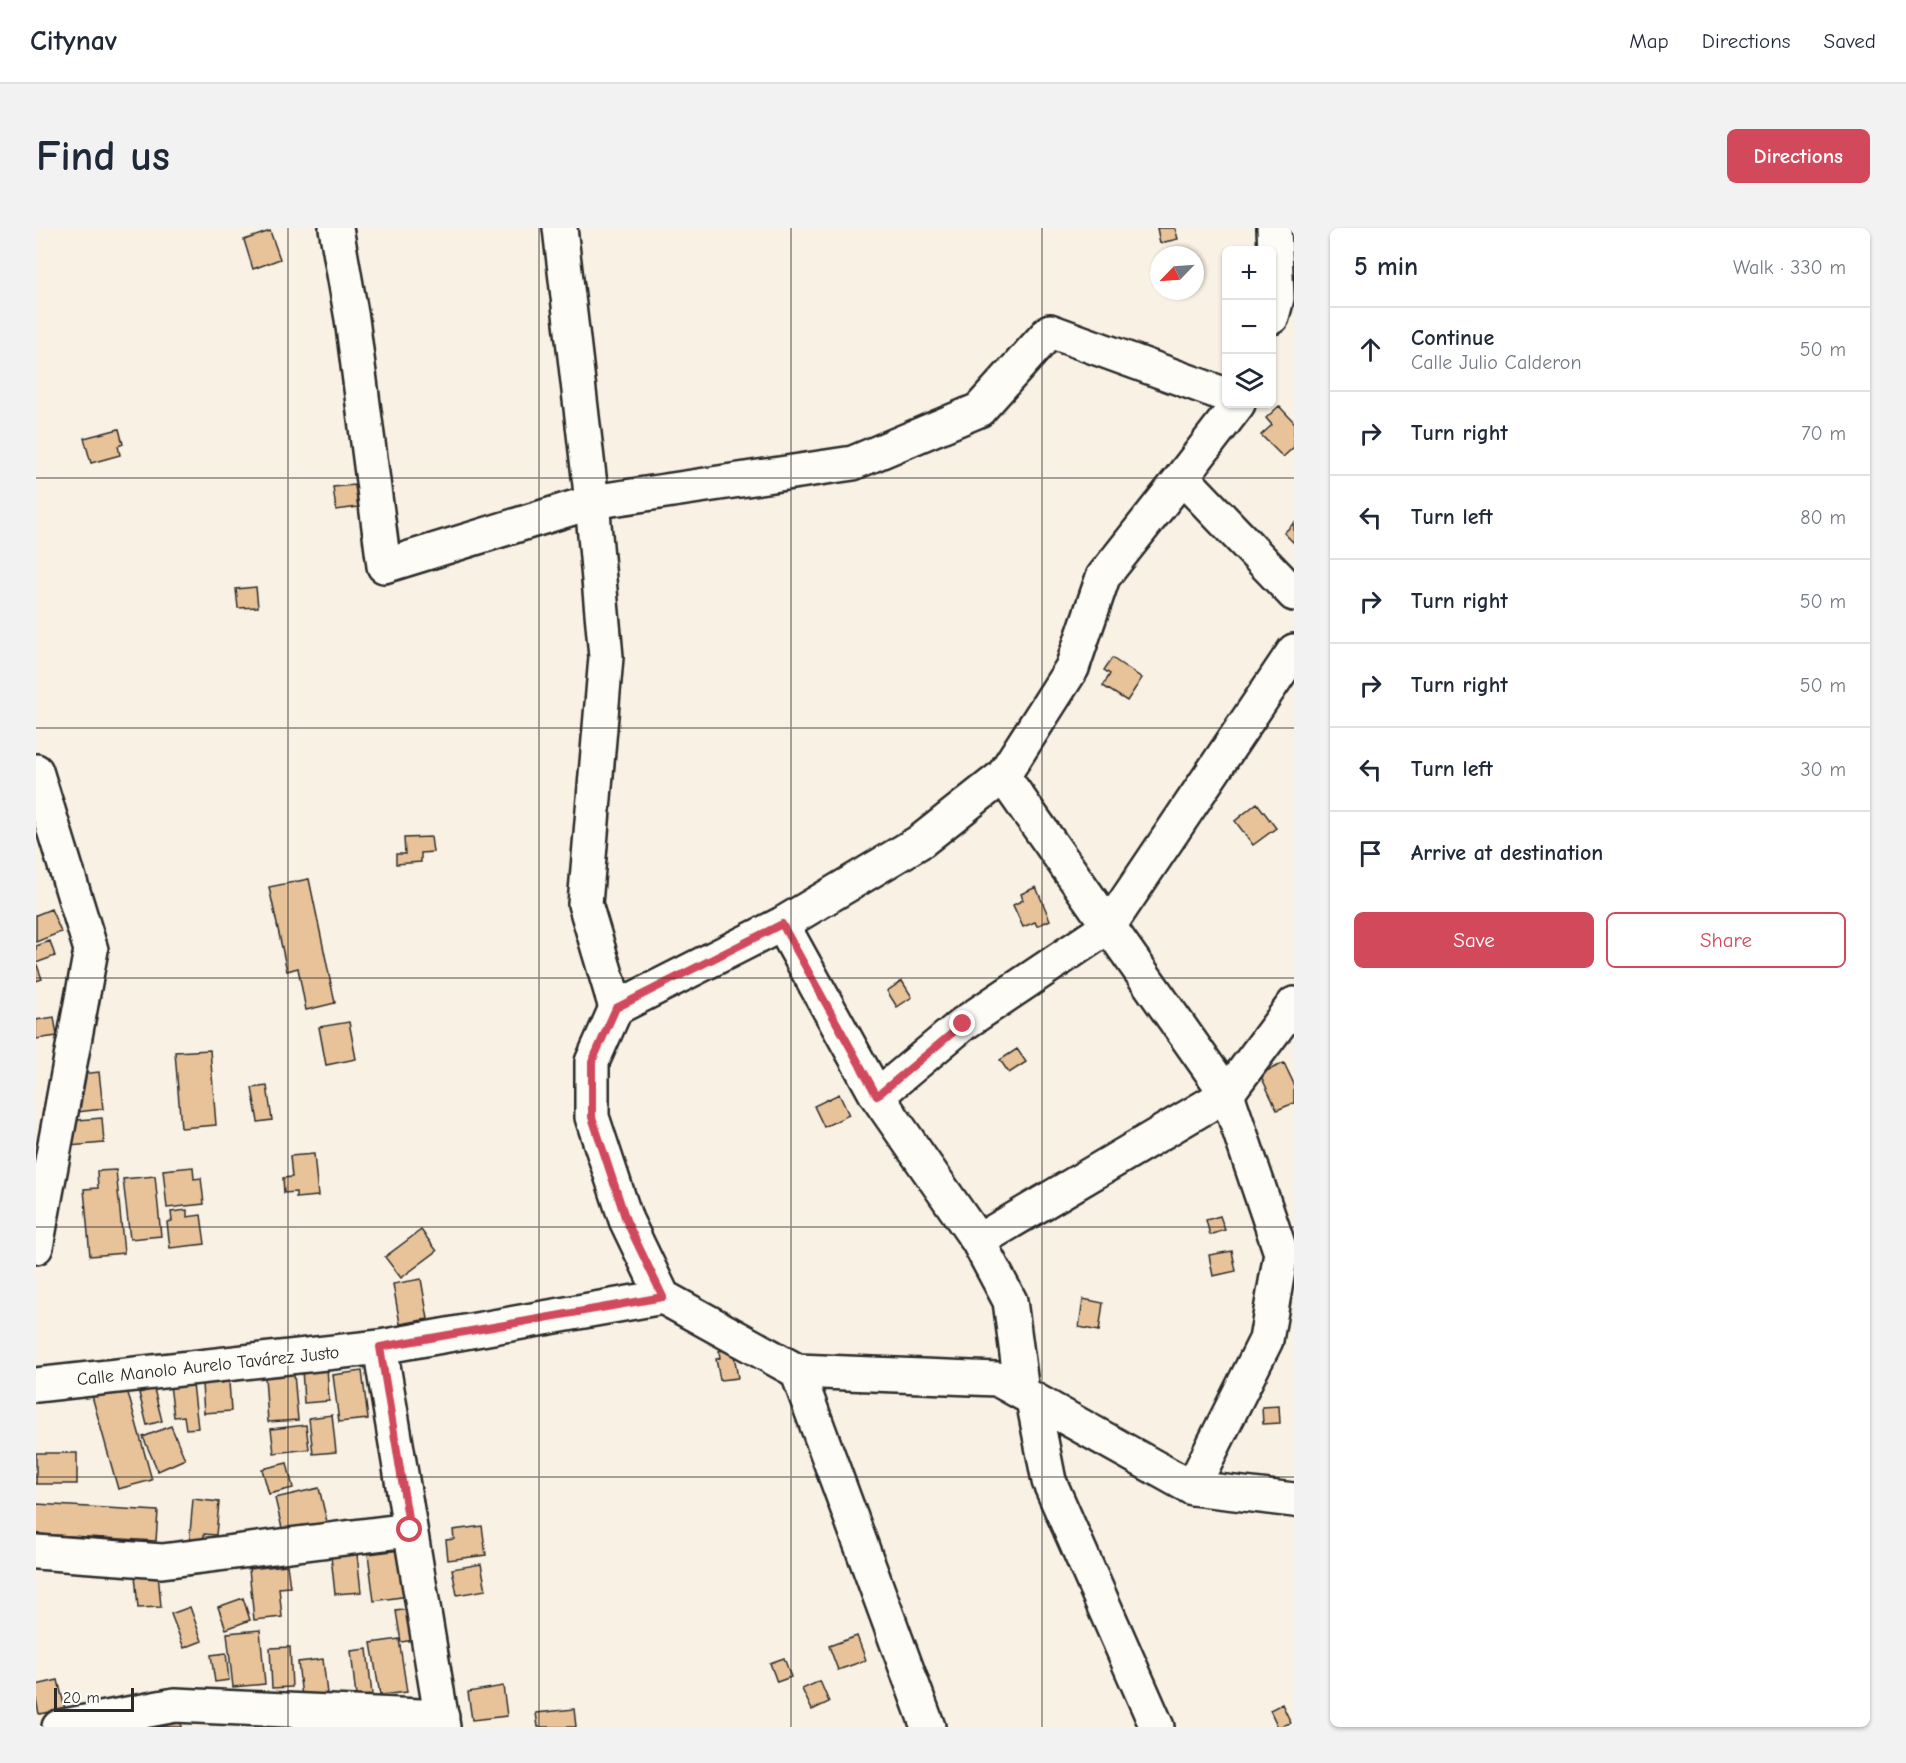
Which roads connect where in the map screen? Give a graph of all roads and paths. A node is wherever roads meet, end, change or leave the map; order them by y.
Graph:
1 (336, 228) edge
2 (560, 228) edge
3 (1274, 228) edge
4 (1276, 302) edge
5 (1222, 393) edge
6 (1235, 408) edge
7 (1182, 477) junction
8 (592, 502) junction
9 (1294, 594) edge
10 (1294, 651) edge
11 (36, 771) edge
12 (1003, 776) junction
13 (782, 924) junction
14 (1109, 926) junction
15 (1294, 1004) edge
16 (616, 1008) junction
17 (1227, 1094) junction
18 (877, 1096) junction
19 (978, 1241) junction
20 (36, 1247) edge
21 (1287, 1248) edge
22 (663, 1297) junction
23 (380, 1347) junction
24 (798, 1371) junction
25 (36, 1385) edge
26 (1028, 1396) junction
27 (1192, 1488) junction
28 (1294, 1500) edge
29 (410, 1530) junction
30 (36, 1552) edge
31 (443, 1722) edge
32 (59, 1727) edge
33 (928, 1727) edge
34 (1157, 1727) edge

1 - 8 street
2 - 8 street
3 - 4 street
5 - 8 street
6 - 7 street
7 - 9 street
7 - 12 street
8 - 16 street
10 - 14 street
11 - 20 street
12 - 13 street
12 - 14 street
13 - 16 street
13 - 18 street
14 - 17 street
14 - 18 street
15 - 17 street
16 - 22 street
17 - 19 street
17 - 21 street
18 - 19 street
19 - 26 street
21 - 27 street
22 - 23 street, Calle Manolo Aurelo Tavárez Justo
22 - 24 street
23 - 25 street, Calle Manolo Aurelo Tavárez Justo
23 - 29 street
24 - 26 street
24 - 33 street
26 - 27 street
26 - 34 street
27 - 28 street
29 - 30 street
29 - 31 street
31 - 32 street

